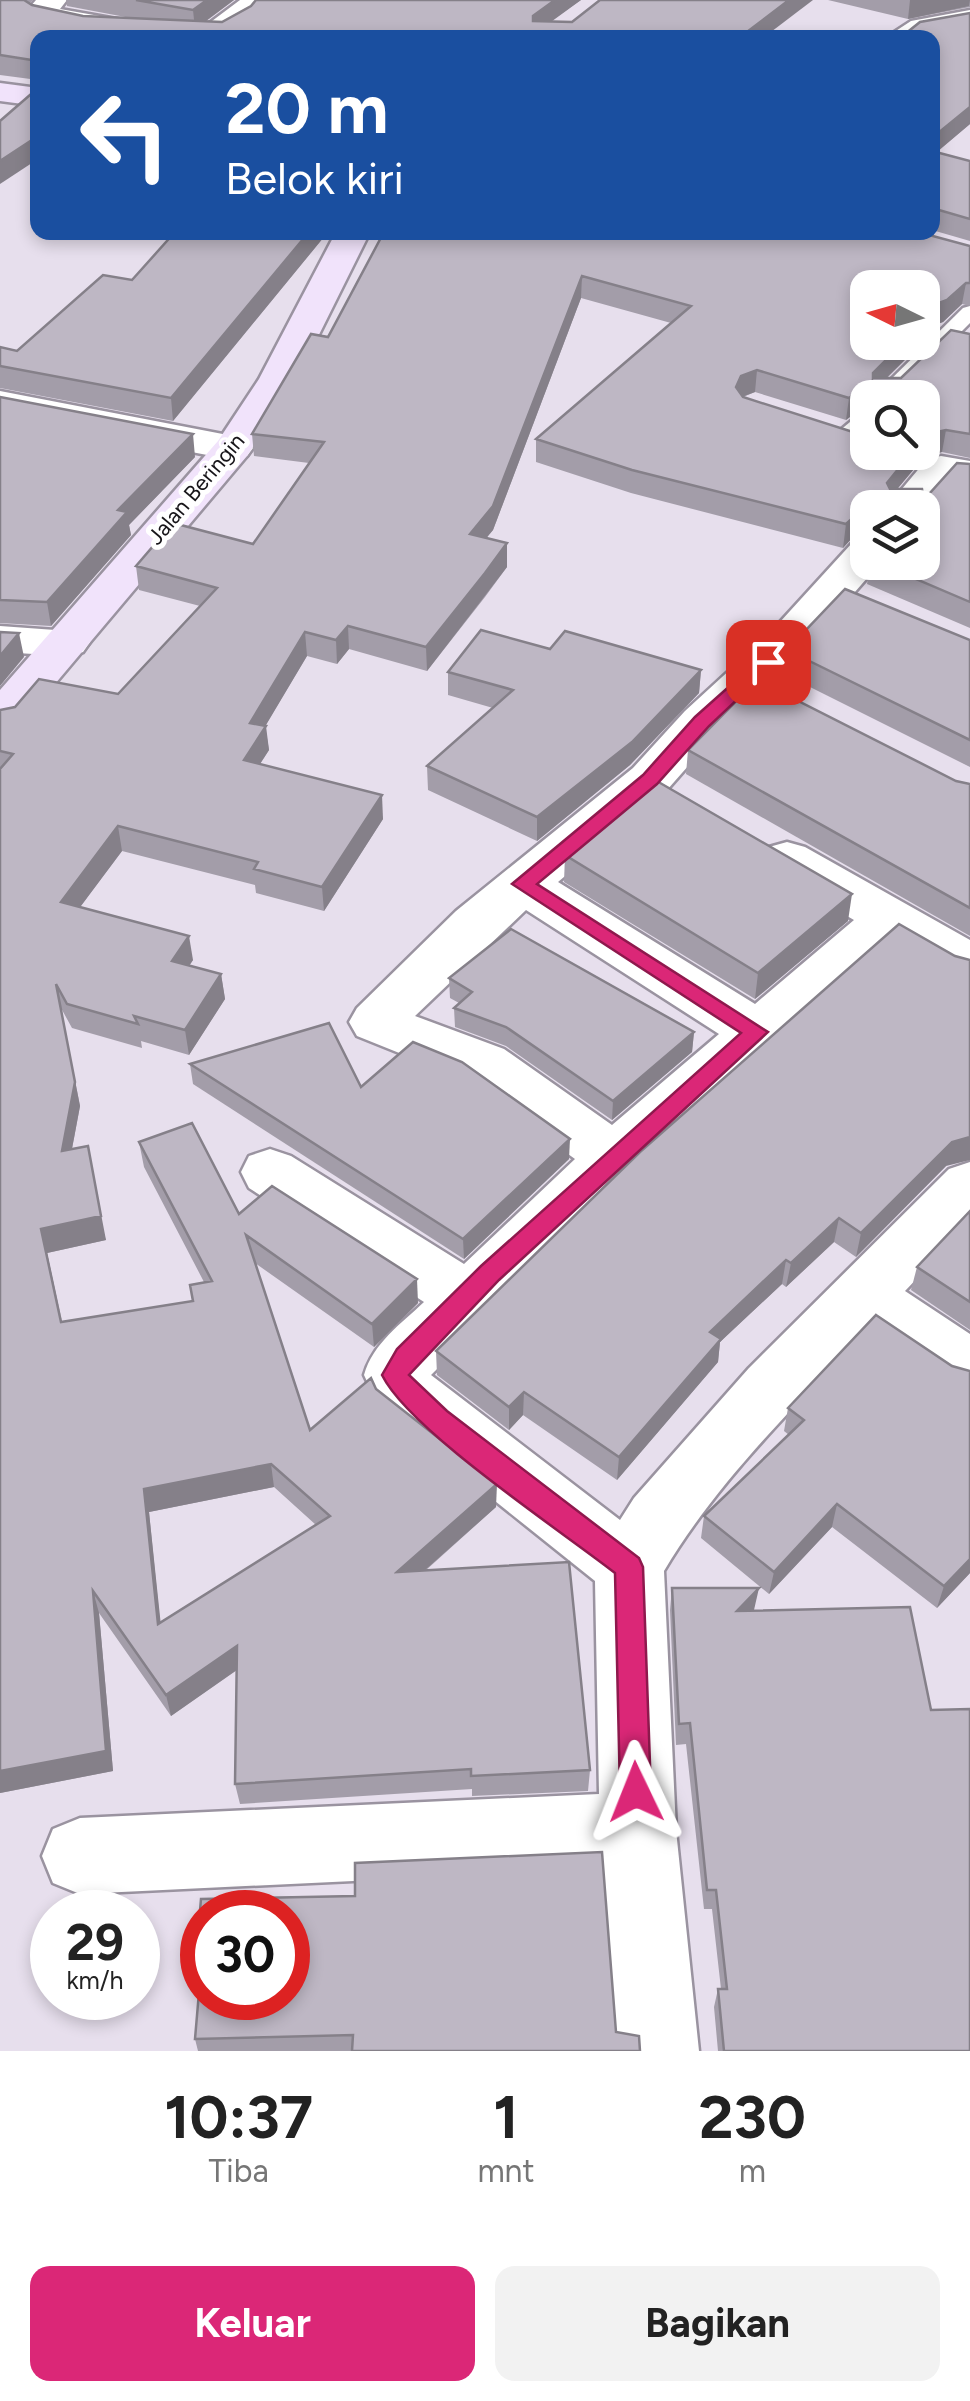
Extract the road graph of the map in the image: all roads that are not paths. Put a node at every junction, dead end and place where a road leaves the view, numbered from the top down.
1 (53, 0) edge
2 (129, 0) edge
3 (258, 0) edge
4 (970, 18) edge
5 (100, 24) junction
6 (136, 30) edge
7 (218, 30) edge
8 (914, 30) edge
9 (0, 92) edge
10 (30, 96) edge
11 (349, 240) edge
12 (963, 331) edge
13 (904, 380) edge
14 (0, 404) edge
15 (233, 448) junction
16 (956, 470) edge
17 (930, 490) edge
18 (858, 580) edge
19 (0, 639) edge
20 (67, 642) junction
21 (0, 719) edge
22 (753, 839) edge
23 (523, 884) junction
24 (890, 918) junction
25 (970, 964) edge
26 (757, 1032) junction
27 (614, 1157) junction
28 (270, 1172) dead end
29 (970, 1185) edge
30 (465, 1296) junction
31 (862, 1296) junction
32 (970, 1368) edge
33 (629, 1567) junction
34 (638, 1830) junction
35 (80, 1856) dead end
36 (658, 2051) edge

1 - 5 street
2 - 5 street
3 - 7 street
4 - 8 street
5 - 6 street
9 - 10 street
11 - 15 street, Jalan Beringin
12 - 13 lane
14 - 15 street
15 - 20 street, Jalan Beringin
16 - 17 street
18 - 23 street
19 - 20 street
20 - 21 street, Jalan Beringin
22 - 24 street
23 - 26 street
23 - 27 street
24 - 25 street
24 - 26 street
26 - 27 street
27 - 30 street
28 - 30 street
29 - 31 street
30 - 33 street
31 - 32 street
31 - 33 street
33 - 34 street
34 - 35 street
34 - 36 street

